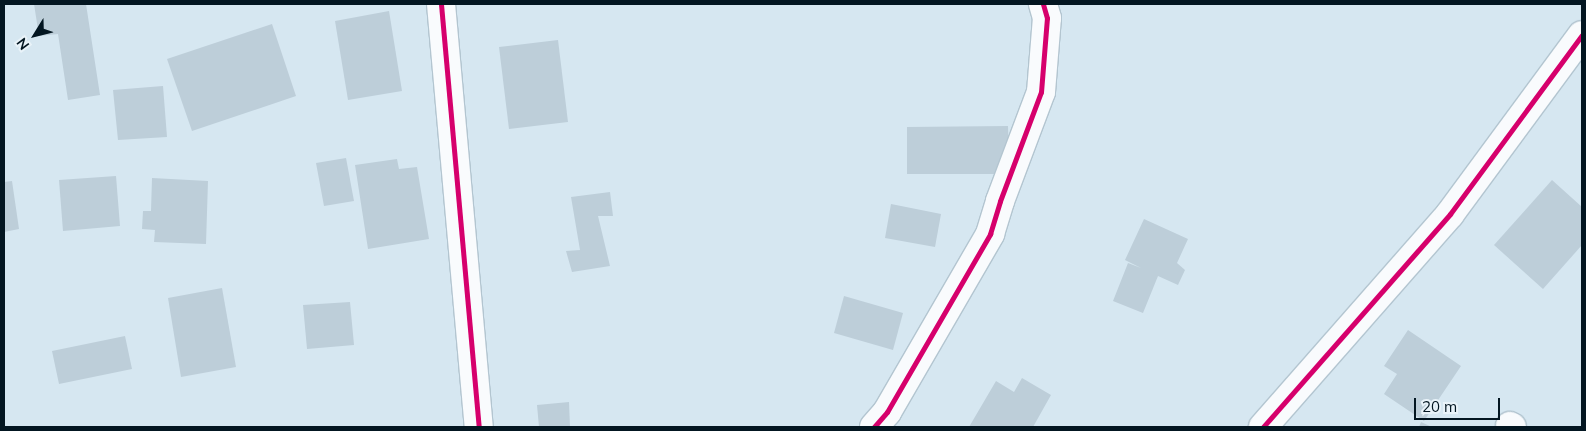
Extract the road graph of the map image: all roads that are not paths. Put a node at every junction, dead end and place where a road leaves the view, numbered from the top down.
1 (441, 4) edge
2 (1043, 4) edge
3 (1582, 35) edge
4 (479, 427) edge
5 (874, 427) edge
6 (1263, 427) edge

1 - 4 street
2 - 5 street
3 - 6 street

